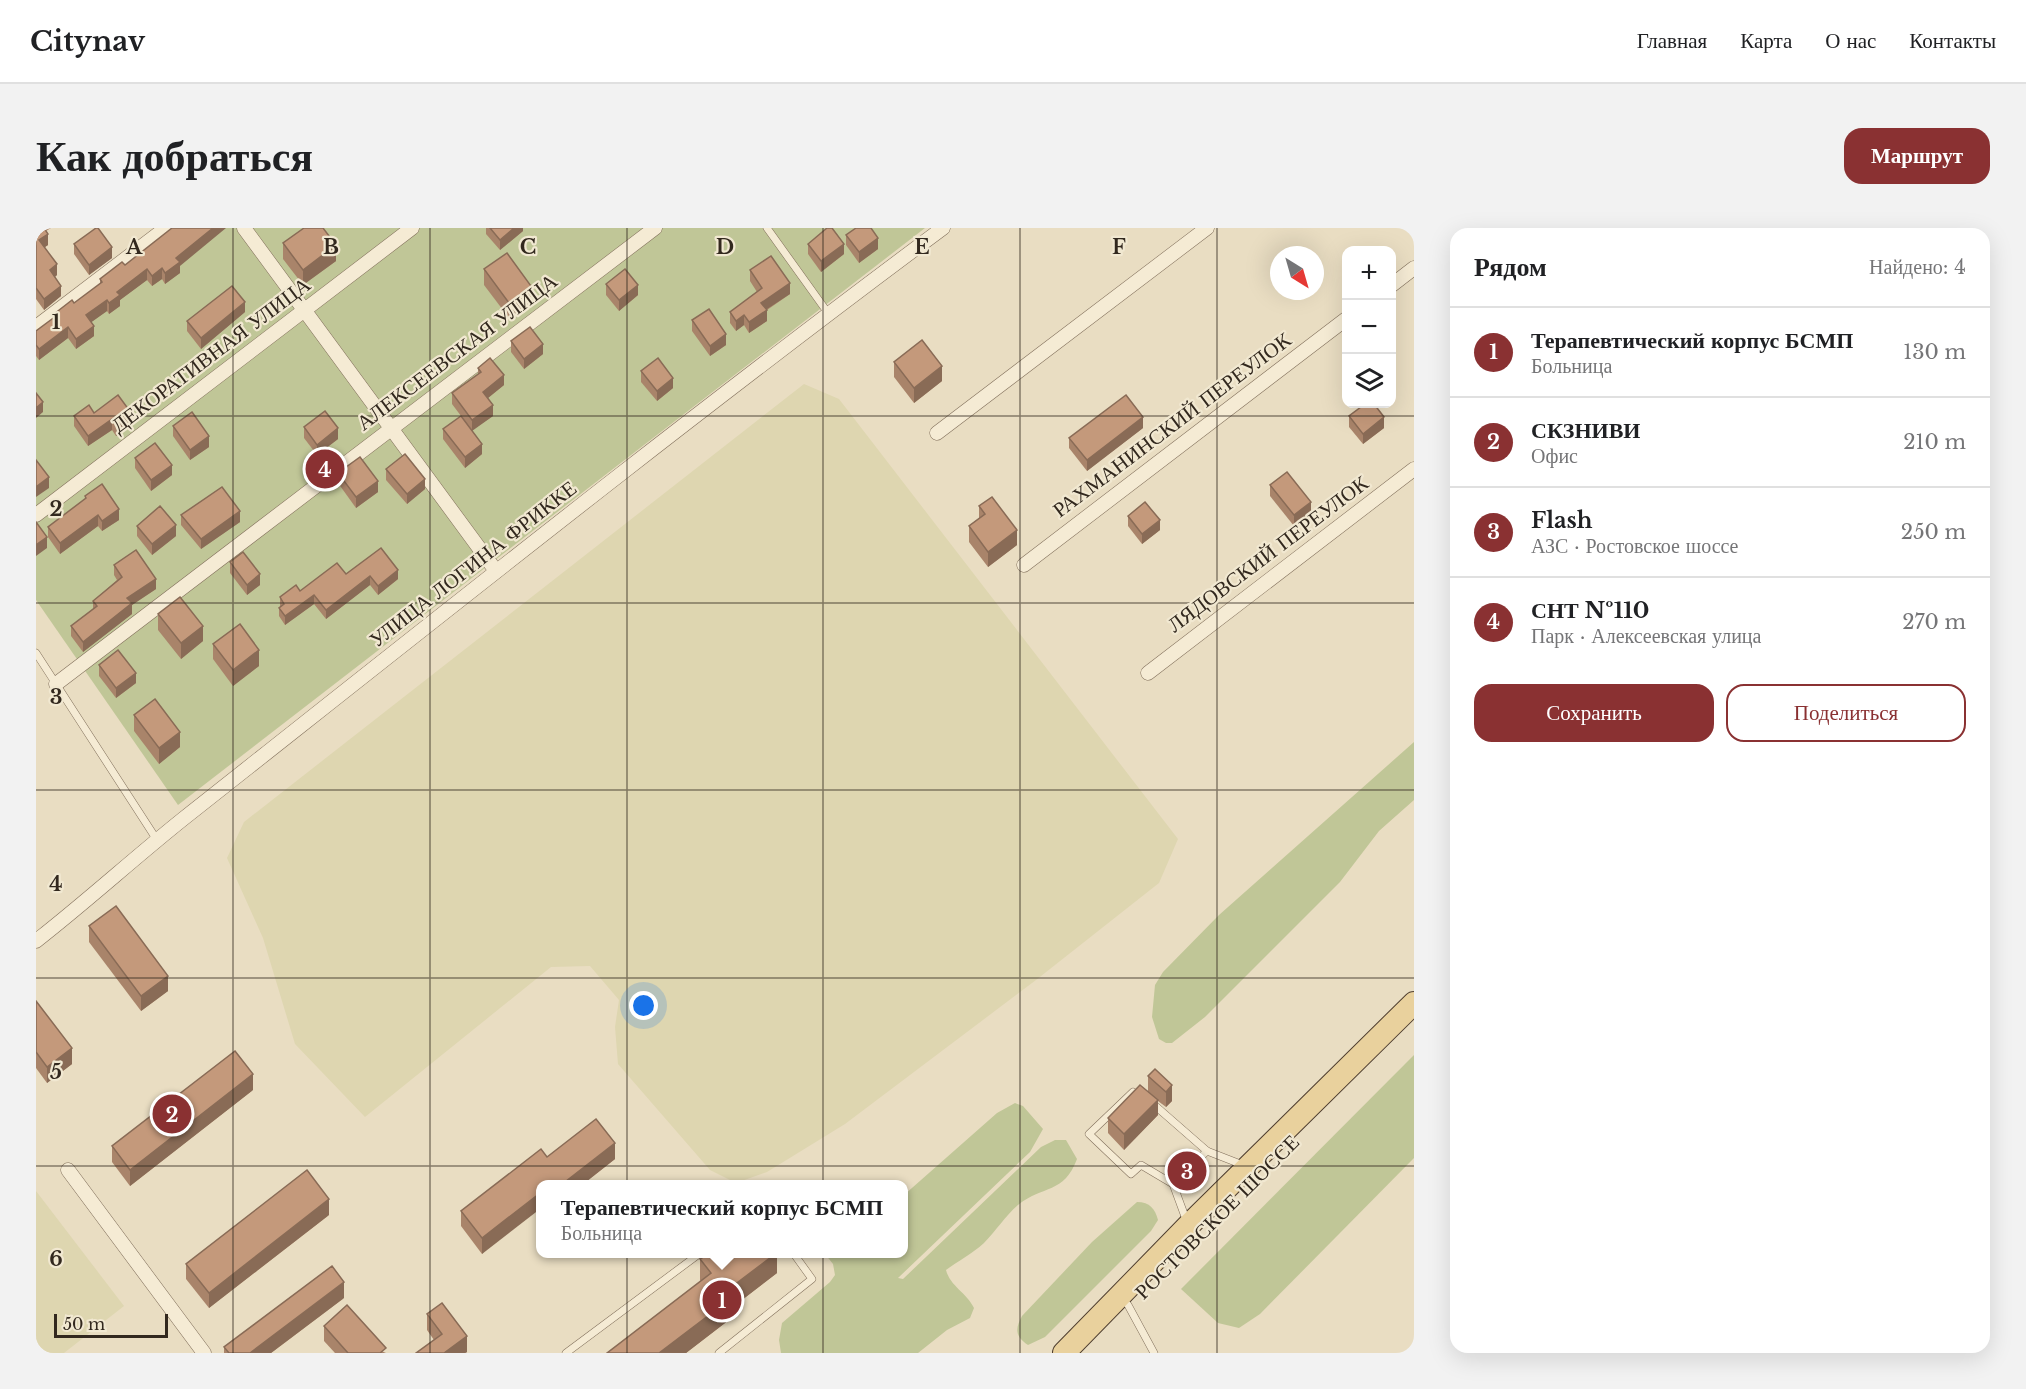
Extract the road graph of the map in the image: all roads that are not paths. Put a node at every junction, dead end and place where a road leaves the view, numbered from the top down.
1 (166, 228) edge
2 (244, 228) edge
3 (412, 228) edge
4 (655, 228) edge
5 (767, 228) edge
6 (943, 228) edge
7 (1207, 228) edge
8 (1414, 268) edge
9 (1396, 282) edge
10 (304, 310) junction
11 (828, 313) junction
12 (1342, 324) edge
13 (36, 327) edge
14 (392, 428) junction
15 (937, 434) dead end
16 (1414, 469) edge
17 (36, 515) edge
18 (1024, 565) dead end
19 (496, 571) junction
20 (36, 653) edge
21 (1148, 673) dead end
22 (56, 684) junction
23 (157, 840) junction
24 (36, 941) edge
25 (1414, 1003) edge
26 (1414, 1016) edge
27 (1349, 1076) junction
28 (1207, 1150) junction
29 (1248, 1167) junction
30 (68, 1170) dead end
31 (1173, 1184) junction
32 (1188, 1226) junction
33 (694, 1258) edge
34 (797, 1258) edge
35 (1128, 1305) junction
36 (204, 1353) edge
37 (566, 1353) edge
38 (719, 1353) edge
39 (1064, 1353) edge
40 (1081, 1353) edge
41 (1154, 1353) edge

1 - 13 street
2 - 10 street
3 - 10 street, ДЕКОРАТИВНАЯ УЛИЦА
4 - 14 street, АЛЕКСЕЕВСКАЯ УЛИЦА
5 - 11 lane
6 - 11 street, УЛИЦА ЛОГИНА ФРИККЕ
7 - 15 street
8 - 9 street
10 - 14 street
10 - 17 street, ДЕКОРАТИВНАЯ УЛИЦА
11 - 19 street, УЛИЦА ЛОГИНА ФРИККЕ
12 - 18 street, РАХМАНИНСКИЙ ПЕРЕУЛОК
14 - 19 street
14 - 22 street, АЛЕКСЕЕВСКАЯ УЛИЦА
16 - 21 street, ЛЯДОВСКИЙ ПЕРЕУЛОК
19 - 23 street, УЛИЦА ЛОГИНА ФРИККЕ
20 - 22 lane
22 - 23 lane
23 - 24 street, УЛИЦА ЛОГИНА ФРИККЕ
25 - 27 main road
26 - 27 main road
27 - 29 main road, РОСТОВСКОЕ ШОССЕ
27 - 35 main road, РОСТОВСКОЕ ШОССЕ
28 - 29 lane
28 - 31 lane
28 - 31 lane
29 - 32 main road, РОСТОВСКОЕ ШОССЕ
30 - 36 street
31 - 32 lane
32 - 39 main road, РОСТОВСКОЕ ШОССЕ
33 - 37 lane
34 - 38 lane
35 - 40 main road, РОСТОВСКОЕ ШОССЕ
35 - 41 lane

